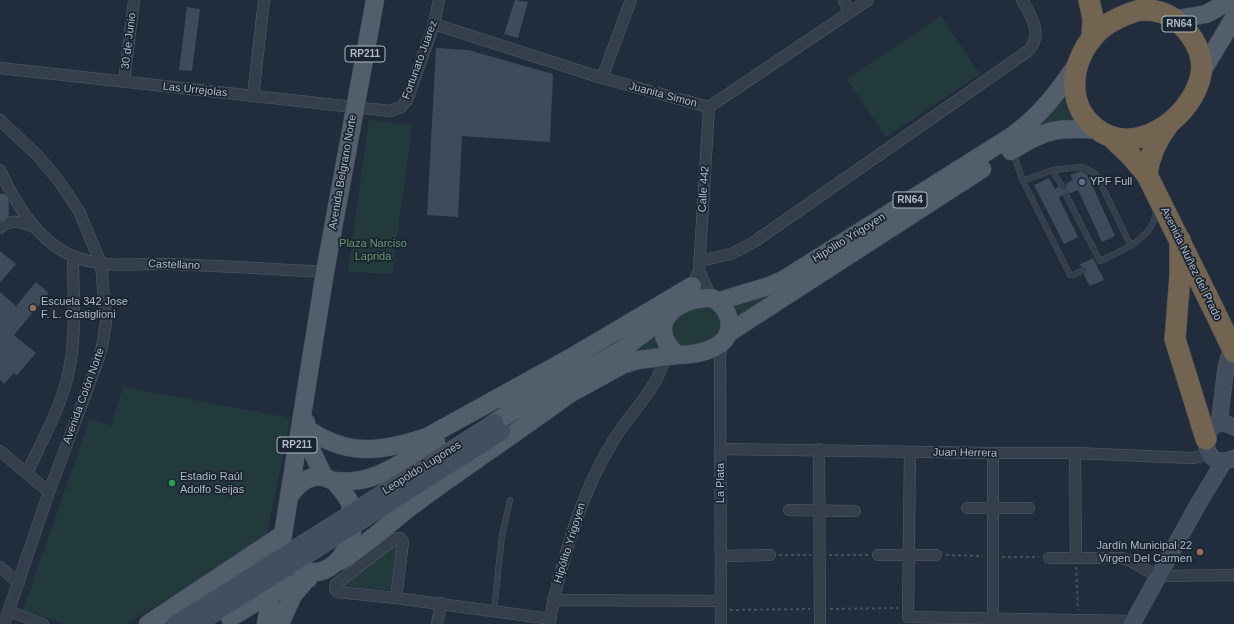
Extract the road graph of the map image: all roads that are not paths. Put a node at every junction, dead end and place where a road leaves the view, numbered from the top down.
1 (134, 0) edge
2 (264, 0) edge
3 (375, 0) edge
4 (439, 0) edge
5 (630, 0) edge
6 (844, 0) edge
7 (868, 0) edge
8 (1022, 0) edge
9 (1089, 0) edge
10 (1232, 0) edge
11 (1159, 10) edge
12 (849, 13) junction
13 (1234, 18) edge
14 (434, 24) junction
15 (1092, 38) junction
16 (1078, 64) junction
17 (0, 68) edge
18 (1201, 74) junction
19 (602, 78) junction
20 (124, 82) junction
21 (253, 96) junction
22 (355, 107) junction
23 (709, 107) junction
24 (390, 111) joint
25 (0, 120) edge
26 (1171, 121) junction
27 (1105, 134) junction
28 (1012, 150) junction
29 (0, 170) edge
30 (1052, 170) junction
31 (1023, 181) junction
32 (1152, 184) junction
33 (1062, 186) dead end
34 (1066, 195) dead end
35 (0, 202) edge
36 (0, 214) edge
37 (34, 227) junction
38 (0, 228) edge
39 (1180, 240) junction
40 (1131, 246) junction
41 (73, 256) junction
42 (101, 264) junction
43 (1082, 271) dead end
44 (325, 272) junction
45 (697, 273) junction
46 (716, 300) junction
47 (673, 310) junction
48 (726, 338) junction
49 (1234, 340) edge
50 (669, 351) junction
51 (1234, 352) edge
52 (1234, 373) edge
53 (562, 390) junction
54 (305, 392) junction
55 (498, 427) junction
56 (306, 428) junction
57 (438, 432) junction
58 (1224, 446) edge
59 (721, 449) junction
60 (819, 449) junction
61 (0, 451) edge
62 (910, 452) junction
63 (993, 453) junction
64 (1075, 453) junction
65 (410, 457) junction
66 (27, 473) junction
67 (329, 479) junction
68 (49, 492) junction
69 (289, 497) junction
70 (510, 500) dead end
71 (967, 508) dead end
72 (1029, 508) dead end
73 (993, 509) junction
74 (788, 510) dead end
75 (819, 510) junction
76 (855, 511) dead end
77 (281, 541) junction
78 (770, 555) dead end
79 (878, 555) dead end
80 (909, 555) junction
81 (936, 555) dead end
82 (722, 556) junction
83 (1049, 558) dead end
84 (1076, 558) junction
85 (0, 567) edge
86 (319, 572) junction
87 (1234, 575) edge
88 (1159, 576) junction
89 (19, 583) junction
90 (271, 593) junction
91 (396, 598) junction
92 (553, 600) junction
93 (721, 601) junction
94 (441, 603) junction
95 (494, 610) junction
96 (9, 611) junction
97 (993, 618) junction
98 (909, 620) edge
99 (225, 621) edge
100 (550, 621) edge
101 (1048, 622) edge
102 (1132, 622) edge
103 (4, 624) edge
104 (43, 624) edge
105 (148, 624) edge
106 (175, 624) edge
107 (198, 624) edge
108 (260, 624) edge
109 (266, 624) edge
110 (280, 624) edge
111 (438, 624) edge
112 (721, 624) edge
113 (820, 624) edge

1 - 20 street, 30 de Junio
2 - 21 street
3 - 22 main road, Avenida Belgrano Norte / RP211
4 - 14 street, Fortunato Juarez
5 - 19 street
6 - 12 street
7 - 12 street, Juanita Simon
8 - 45 street
9 - 15 highway
10 - 11 main road, RN64
11 - 15 highway, RN64
11 - 18 highway, RN64
12 - 23 street, Juanita Simon
13 - 18 main road, RN64
14 - 19 street, Juanita Simon
14 - 24 street, Fortunato Juarez
15 - 16 highway, RN64
16 - 27 highway, RN64
16 - 46 main road, Hipólito Yrigoyen / RN64
17 - 20 street, Las Urrejolas
18 - 26 highway, RN64
19 - 23 street, Juanita Simon
20 - 21 street, Las Urrejolas
21 - 22 street, Las Urrejolas
22 - 24 street, Las Urrejolas
22 - 44 main road, Avenida Belgrano Norte / RP211
23 - 45 street, Calle 442
25 - 42 street, Avenida Colón Norte
26 - 27 highway, RN64
26 - 32 highway
27 - 28 main road, Hipólito Yrigoyen / RN64
27 - 32 highway, Avenida Nuñez del Prado
28 - 31 lane
28 - 48 main road, Hipólito Yrigoyen / RN64
29 - 37 street, Castellano
30 - 31 lane
30 - 33 lane
30 - 40 lane
31 - 43 lane
32 - 39 highway, Avenida Nuñez del Prado
32 - 40 lane
34 - 40 lane
35 - 36 main road
37 - 38 street, Castellano
37 - 41 street, Castellano
39 - 51 highway, Avenida Nuñez del Prado, bridge
39 - 58 highway
41 - 42 street, Castellano
41 - 66 street
42 - 44 street, Castellano
42 - 68 street, Avenida Colón Norte
44 - 54 main road, Avenida Belgrano Norte / RP211
45 - 46 street, Calle 442
45 - 47 street
45 - 57 main road
46 - 47 main road, RN64
46 - 48 main road
47 - 50 main road
47 - 53 main road, Leopoldo Lugones
48 - 50 main road, RN64
48 - 59 street, La Plata
49 - 58 main road
50 - 53 main road, Leopoldo Lugones
50 - 92 street, Hipólito Yrigoyen
52 - 58 main road
53 - 55 main road, Leopoldo Lugones
53 - 65 main road
53 - 86 main road
54 - 56 main road, Avenida Belgrano Norte / RP211
54 - 69 main road, Avenida Belgrano Norte / RP211
55 - 106 main road, Leopoldo Lugones, bridge
55 - 107 main road, Leopoldo Lugones, bridge
56 - 57 main road
56 - 67 main road, Avenida Belgrano Norte / RP211
57 - 65 main road
58 - 64 street, Juan Herrera
58 - 88 main road
59 - 60 street, Juan Herrera
59 - 82 street, La Plata
60 - 62 street, Juan Herrera
60 - 75 street
61 - 66 street
62 - 63 street, Juan Herrera
62 - 80 street
63 - 64 street, Juan Herrera
63 - 73 street
64 - 84 street
65 - 67 main road
66 - 68 street
67 - 69 main road
67 - 86 main road
68 - 89 street, Avenida Colón Norte
69 - 77 main road
70 - 95 lane
71 - 73 street
72 - 73 street
73 - 97 street
74 - 75 street
75 - 76 street
75 - 113 street
77 - 86 main road
77 - 90 main road
77 - 105 main road
78 - 82 street
79 - 80 street
80 - 81 street
80 - 98 street
82 - 93 street, La Plata
83 - 84 street
84 - 88 street
85 - 89 street
86 - 90 main road
86 - 110 main road
87 - 88 street
88 - 102 main road
89 - 96 street, Avenida Colón Norte
90 - 99 main road
90 - 109 main road
91 - 91 street
91 - 94 street
92 - 93 street
92 - 100 street, Hipólito Yrigoyen
93 - 112 street, La Plata
94 - 95 street
94 - 111 street
95 - 100 street
96 - 103 street, Avenida Colón Norte
96 - 104 street
97 - 98 street
97 - 101 street
99 - 108 main road
101 - 102 street

